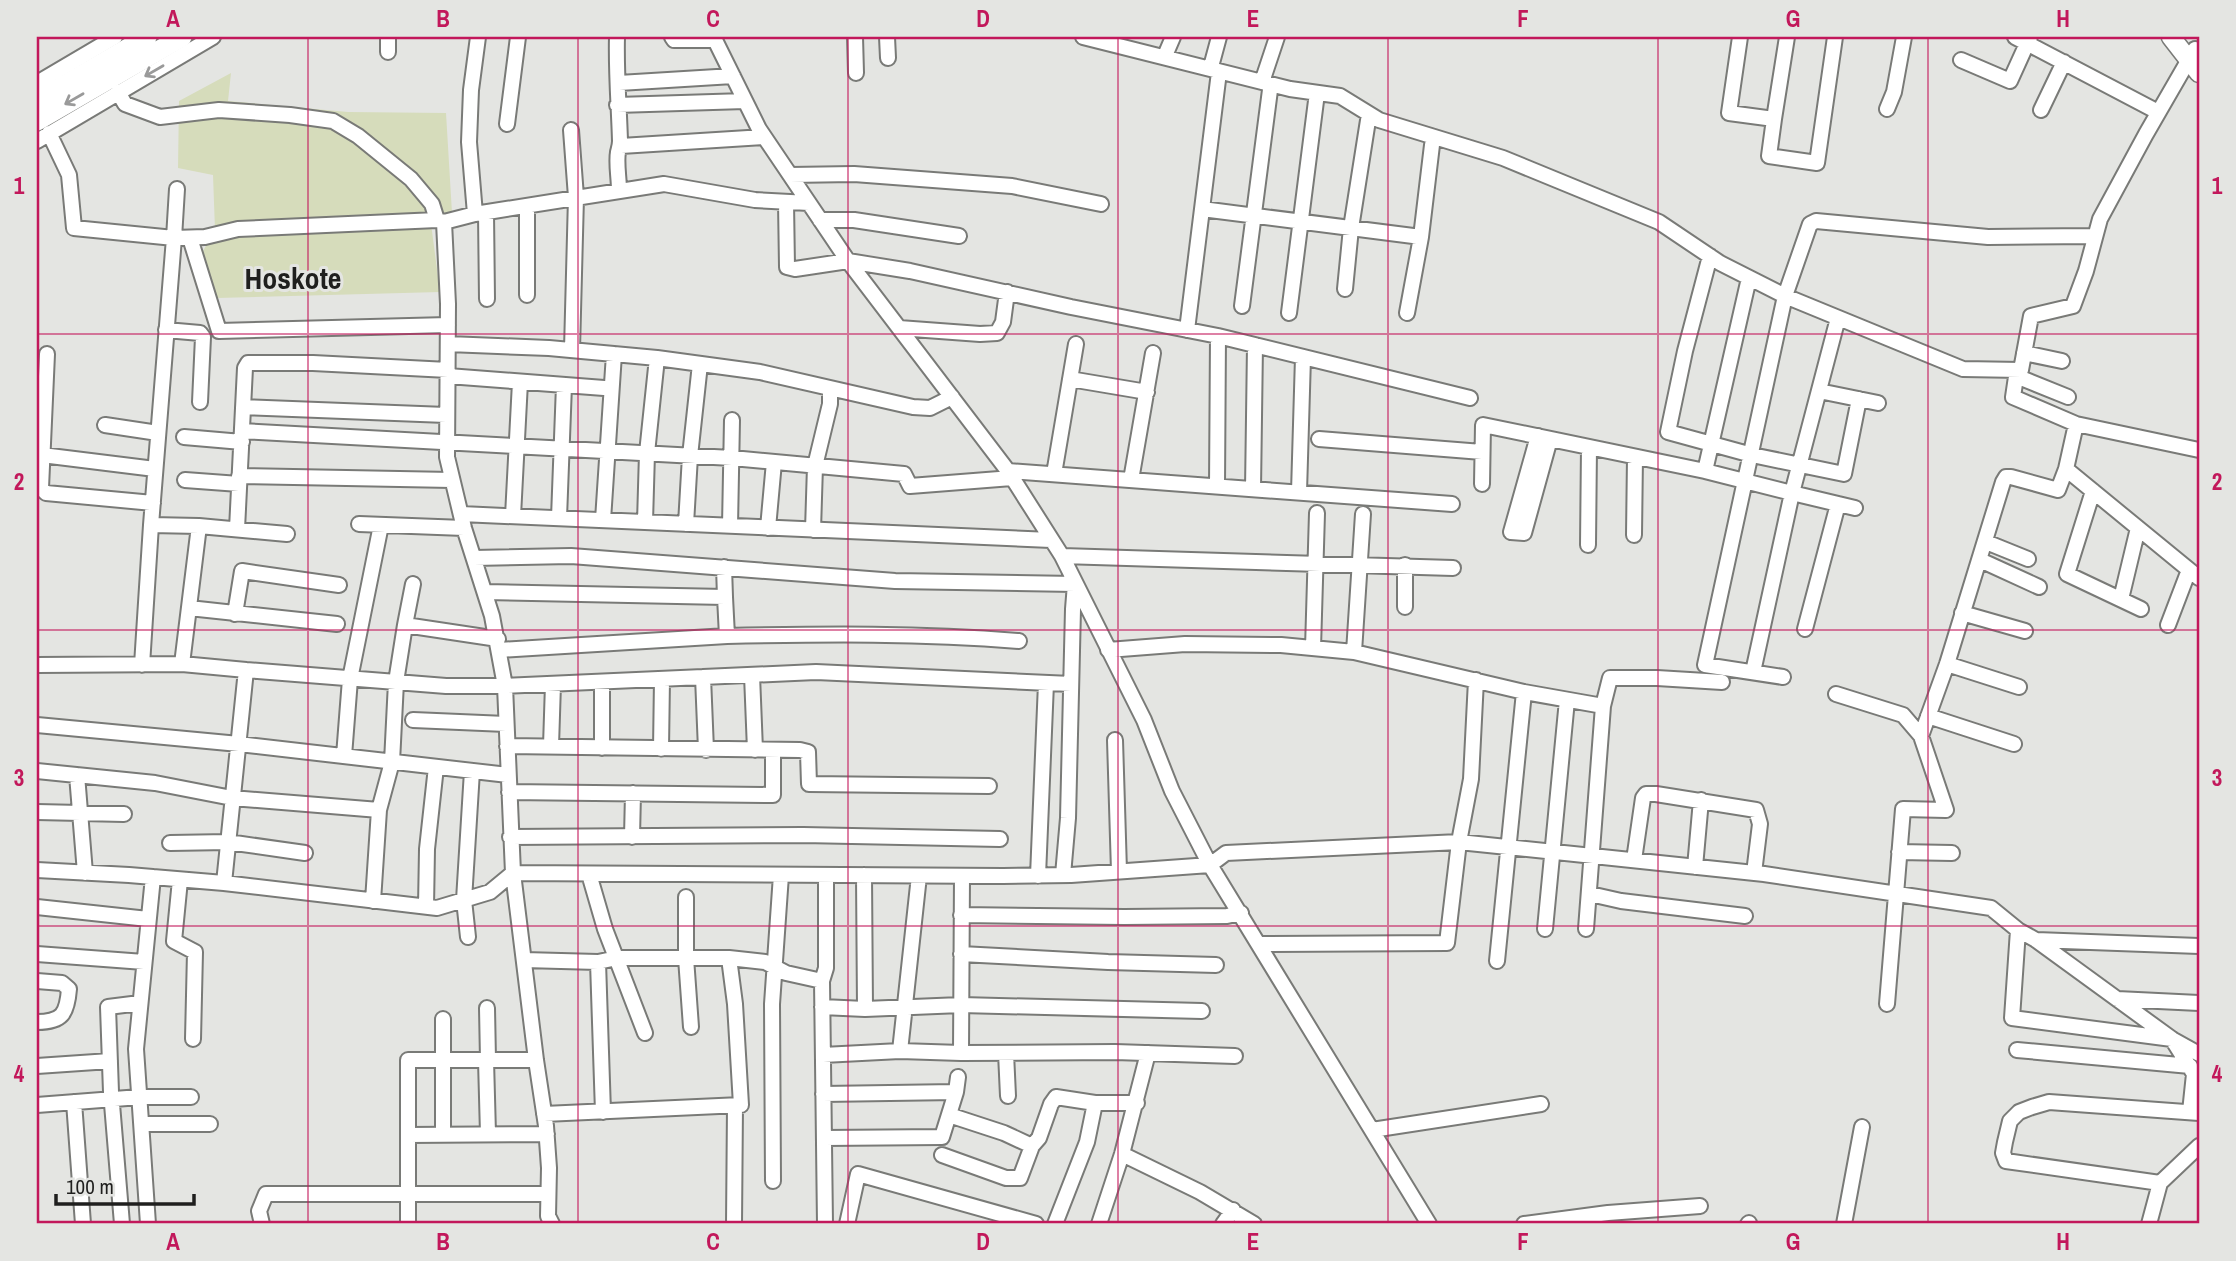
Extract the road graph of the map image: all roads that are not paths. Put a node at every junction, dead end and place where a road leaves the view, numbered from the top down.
1 (147, 37) edge
2 (182, 37) edge
3 (213, 37) edge
4 (388, 37) edge
5 (478, 37) edge
6 (518, 37) edge
7 (617, 37) edge
8 (672, 37) edge
9 (855, 37) edge
10 (887, 37) edge
11 (1083, 37) edge
12 (1172, 37) edge
13 (1219, 37) edge
14 (1277, 37) edge
15 (1740, 37) edge
16 (1787, 37) edge
17 (1835, 37) edge
18 (1904, 37) edge
19 (2171, 37) edge
20 (716, 38) edge
21 (2024, 39) edge
22 (1135, 43) edge
23 (1167, 51) dead end
24 (388, 52) dead end
25 (2194, 54) edge
26 (888, 58) dead end
27 (1961, 60) dead end
28 (111, 61) edge
29 (2064, 62) junction
30 (1215, 67) junction
31 (856, 73) dead end
32 (733, 76) junction
33 (37, 83) edge
34 (619, 83) junction
35 (1266, 86) junction
36 (1317, 93) junction
37 (37, 101) edge
38 (745, 101) junction
39 (617, 105) junction
40 (1888, 109) dead end
41 (2041, 110) dead end
42 (2158, 112) junction
43 (1369, 114) junction
44 (1774, 119) junction
45 (507, 124) dead end
46 (571, 130) dead end
47 (41, 132) edge
48 (764, 137) junction
49 (1432, 145) dead end
50 (621, 146) junction
51 (790, 175) junction
52 (177, 189) dead end
53 (619, 190) junction
54 (576, 197) junction
55 (786, 202) junction
56 (809, 203) junction
57 (1101, 204) dead end
58 (527, 206) junction
59 (1202, 209) junction
60 (480, 214) junction
61 (1255, 216) junction
62 (820, 219) junction
63 (440, 221) junction
64 (1299, 222) junction
65 (1351, 228) junction
66 (959, 236) dead end
67 (2095, 236) junction
68 (190, 237) junction
69 (1421, 237) junction
70 (173, 238) junction
71 (1710, 256) junction
72 (848, 261) junction
73 (1749, 278) junction
74 (1345, 289) dead end
75 (1006, 292) junction
76 (527, 295) dead end
77 (1785, 296) junction
78 (487, 299) dead end
79 (1242, 306) dead end
80 (1289, 313) dead end
81 (1407, 313) dead end
82 (1838, 318) junction
83 (448, 325) junction
84 (900, 328) junction
85 (166, 330) junction
86 (1187, 330) junction
87 (1218, 336) junction
88 (448, 344) junction
89 (1076, 344) dead end
90 (1255, 345) junction
91 (572, 350) junction
92 (1153, 353) dead end
93 (2024, 353) junction
94 (47, 354) dead end
95 (614, 354) junction
96 (1303, 357) junction
97 (657, 358) junction
98 (2062, 361) dead end
99 (700, 364) junction
100 (447, 373) junction
101 (2016, 373) junction
102 (41, 379) edge
103 (1070, 379) junction
104 (520, 382) junction
105 (564, 385) junction
106 (604, 388) dead end
107 (830, 388) junction
108 (1819, 391) junction
109 (1147, 393) junction
110 (952, 397) junction
111 (2068, 397) dead end
112 (1469, 398) dead end
113 (1859, 399) junction
114 (200, 402) dead end
115 (1878, 403) dead end
116 (243, 407) junction
117 (446, 415) junction
118 (732, 420) dead end
119 (2076, 424) junction
120 (40, 425) edge
121 (105, 425) dead end
122 (158, 433) junction
123 (184, 437) dead end
124 (242, 437) junction
125 (1544, 438) junction
126 (1319, 439) dead end
127 (446, 440) junction
128 (1711, 443) junction
129 (517, 445) junction
130 (560, 447) junction
131 (1588, 447) junction
132 (608, 450) junction
133 (2199, 450) edge
134 (1482, 452) junction
135 (647, 453) junction
136 (42, 455) junction
137 (1752, 455) junction
138 (690, 456) junction
139 (1635, 457) junction
140 (732, 458) junction
141 (774, 462) junction
142 (1801, 464) junction
143 (816, 466) junction
144 (155, 469) junction
145 (2066, 469) junction
146 (1705, 471) junction
147 (1010, 474) junction
148 (1054, 474) junction
149 (185, 480) dead end
150 (239, 480) junction
151 (452, 480) junction
152 (1131, 480) junction
153 (1745, 481) junction
154 (1482, 484) dead end
155 (1217, 486) junction
156 (1253, 489) junction
157 (2093, 491) junction
158 (1299, 492) junction
159 (1793, 493) junction
160 (153, 503) junction
161 (1452, 504) dead end
162 (1838, 504) junction
163 (1855, 508) dead end
164 (1317, 513) dead end
165 (1363, 514) dead end
166 (513, 516) junction
167 (559, 518) junction
168 (603, 520) junction
169 (463, 521) junction
170 (645, 522) junction
171 (359, 524) dead end
172 (686, 524) junction
173 (151, 525) junction
174 (382, 525) junction
175 (199, 526) junction
176 (730, 526) junction
177 (768, 528) junction
178 (2138, 528) junction
179 (237, 529) junction
180 (813, 530) junction
181 (287, 534) dead end
182 (1634, 535) dead end
183 (1051, 540) junction
184 (1986, 542) junction
185 (1588, 545) dead end
186 (1062, 556) junction
187 (474, 558) junction
188 (2028, 559) dead end
189 (1980, 560) junction
190 (1315, 563) junction
191 (1360, 565) junction
192 (1405, 565) junction
193 (724, 567) junction
194 (1453, 568) dead end
195 (2194, 574) edge
196 (413, 584) dead end
197 (1075, 584) junction
198 (339, 585) dead end
199 (2039, 587) dead end
200 (485, 592) junction
201 (725, 597) junction
202 (2121, 599) junction
203 (1405, 607) dead end
204 (189, 608) junction
205 (2141, 609) dead end
206 (1962, 613) junction
207 (235, 614) junction
208 (337, 624) dead end
209 (405, 625) junction
210 (2168, 625) dead end
211 (1805, 629) dead end
212 (2025, 631) dead end
213 (727, 636) junction
214 (1019, 641) dead end
215 (498, 645) junction
216 (1313, 648) junction
217 (1108, 650) junction
218 (1354, 652) junction
219 (182, 664) junction
220 (1947, 664) junction
221 (37, 665) edge
222 (142, 665) junction
223 (246, 670) junction
224 (1753, 671) junction
225 (752, 675) junction
226 (703, 677) junction
227 (1783, 677) dead end
228 (350, 679) junction
229 (662, 679) junction
230 (1476, 680) junction
231 (602, 681) junction
232 (396, 682) junction
233 (1722, 682) dead end
234 (1046, 683) junction
235 (552, 684) junction
236 (1071, 684) junction
237 (505, 686) junction
238 (2019, 687) dead end
239 (1524, 692) junction
240 (1836, 694) dead end
241 (1567, 700) junction
242 (1603, 706) junction
243 (1928, 716) junction
244 (413, 720) dead end
245 (506, 724) junction
246 (37, 725) edge
247 (1921, 736) junction
248 (1115, 740) dead end
249 (239, 744) junction
250 (2014, 744) dead end
251 (507, 746) junction
252 (551, 746) junction
253 (603, 748) junction
254 (661, 749) junction
255 (706, 750) junction
256 (755, 750) junction
257 (773, 750) junction
258 (344, 756) junction
259 (392, 762) junction
260 (436, 767) junction
261 (37, 771) edge
262 (471, 771) junction
263 (77, 775) junction
264 (508, 775) junction
265 (989, 786) dead end
266 (509, 792) junction
267 (633, 793) junction
268 (232, 798) junction
269 (1701, 800) junction
270 (379, 810) junction
271 (37, 812) edge
272 (80, 814) junction
273 (124, 814) dead end
274 (510, 837) junction
275 (632, 837) junction
276 (1000, 839) dead end
277 (228, 842) junction
278 (1459, 842) junction
279 (170, 843) dead end
280 (1509, 847) junction
281 (1553, 851) junction
282 (1899, 852) junction
283 (306, 853) dead end
284 (1952, 853) dead end
285 (1591, 856) junction
286 (1634, 860) junction
287 (1210, 865) junction
288 (1695, 867) junction
289 (37, 870) edge
290 (1119, 871) junction
291 (85, 873) junction
292 (513, 873) junction
293 (1754, 873) junction
294 (589, 874) junction
295 (781, 875) junction
296 (825, 875) junction
297 (864, 875) junction
298 (1063, 875) junction
299 (919, 876) junction
300 (962, 876) junction
301 (1038, 876) junction
302 (153, 877) junction
303 (180, 880) junction
304 (224, 883) junction
305 (1590, 894) junction
306 (1896, 894) junction
307 (686, 897) dead end
308 (464, 900) junction
309 (373, 901) junction
310 (37, 907) edge
311 (426, 907) junction
312 (1241, 913) junction
313 (961, 915) junction
314 (1745, 916) dead end
315 (148, 919) junction
316 (1545, 929) dead end
317 (1586, 929) dead end
318 (2018, 930) junction
319 (468, 937) dead end
320 (2036, 940) junction
321 (1259, 944) junction
322 (2199, 946) edge
323 (37, 954) edge
324 (961, 954) junction
325 (617, 958) junction
326 (686, 958) junction
327 (729, 958) junction
328 (524, 960) junction
329 (1497, 961) dead end
330 (144, 962) junction
331 (598, 962) junction
332 (1216, 965) dead end
333 (776, 967) junction
334 (37, 981) edge
335 (822, 981) junction
336 (2116, 999) junction
337 (140, 1003) junction
338 (2199, 1003) edge
339 (1887, 1004) dead end
340 (961, 1005) junction
341 (487, 1007) dead end
342 (822, 1007) junction
343 (905, 1008) junction
344 (865, 1009) junction
345 (1202, 1011) dead end
346 (443, 1019) dead end
347 (37, 1022) edge
348 (691, 1027) dead end
349 (645, 1033) dead end
350 (193, 1039) dead end
351 (2172, 1039) junction
352 (2017, 1050) dead end
353 (900, 1051) junction
354 (961, 1053) junction
355 (1006, 1053) junction
356 (1147, 1053) junction
357 (2199, 1054) edge
358 (822, 1055) junction
359 (1235, 1056) dead end
360 (136, 1058) junction
361 (110, 1060) junction
362 (445, 1060) junction
363 (487, 1060) junction
364 (536, 1060) junction
365 (37, 1066) edge
366 (2190, 1066) junction
367 (958, 1077) dead end
368 (956, 1092) junction
369 (823, 1094) junction
370 (1008, 1096) dead end
371 (140, 1097) junction
372 (191, 1097) dead end
373 (112, 1099) junction
374 (74, 1102) junction
375 (1096, 1103) junction
376 (1136, 1103) junction
377 (1541, 1104) dead end
378 (37, 1105) edge
379 (735, 1105) junction
380 (603, 1112) junction
381 (2195, 1112) edge
382 (544, 1114) junction
383 (949, 1115) junction
384 (142, 1124) junction
385 (210, 1124) dead end
386 (1862, 1127) dead end
387 (1372, 1130) junction
388 (488, 1134) junction
389 (547, 1134) junction
390 (408, 1135) junction
391 (443, 1135) junction
392 (824, 1138) junction
393 (1032, 1146) junction
394 (2199, 1146) edge
395 (1122, 1154) junction
396 (942, 1155) dead end
397 (773, 1181) dead end
398 (2160, 1183) junction
399 (409, 1192) junction
400 (548, 1194) junction
401 (1700, 1206) dead end
402 (1233, 1210) junction
403 (548, 1222) edge
404 (83, 1224) edge
405 (122, 1224) edge
406 (148, 1224) edge
407 (262, 1224) edge
408 (408, 1224) edge
409 (734, 1224) edge
410 (825, 1224) edge
411 (848, 1224) edge
412 (1036, 1224) edge
413 (1055, 1224) edge
414 (1099, 1224) edge
415 (1223, 1224) edge
416 (1254, 1224) edge
417 (1429, 1224) edge
418 (1524, 1224) edge
419 (1844, 1224) edge
420 (2149, 1224) edge

1 - 28 highway
2 - 28 highway
3 -> 28 street
4 - 24 street
5 - 60 street
6 - 45 street
7 - 34 street
8 - 20 street
9 - 31 street
10 - 26 street
11 - 22 street
12 - 23 street
13 - 30 street
14 - 35 street
15 - 44 street
16 - 44 street
17 - 44 street
18 - 40 street
19 - 25 main road
20 - 32 street
21 - 27 street
21 - 29 street
22 - 30 street
25 - 42 street
28 - 33 street
28 - 37 highway
28 -> 47 highway
28 - 63 street
29 - 41 street
29 - 42 street
30 - 35 street
30 - 59 street
32 - 34 street
32 - 38 street
34 - 39 street
35 - 36 street
35 - 61 street
36 - 43 street
36 - 64 street
38 - 39 street
38 - 48 street
39 - 50 street
42 - 67 street
43 - 65 street
43 - 71 street
46 - 54 street
47 - 70 street
48 - 50 street
48 - 51 street
49 - 69 street
50 - 53 street
51 - 56 street
51 - 57 street
52 - 70 street
53 - 54 street
53 - 55 street
54 - 58 street
54 - 91 street
55 - 56 street
55 - 72 street
56 - 62 street
58 - 60 street
58 - 76 street
59 - 61 street
59 - 86 street
60 - 63 street
60 - 78 street
61 - 64 street
61 - 79 street
62 - 66 street
62 - 72 street
63 - 68 street
63 - 83 street
64 - 65 street
64 - 80 street
65 - 69 street
65 - 74 street
67 - 77 street
67 - 93 street
68 - 70 street
68 - 83 street
69 - 81 street
70 - 85 street
71 - 73 street
71 - 128 street
72 - 75 street
72 - 84 street
73 - 77 street
73 - 128 street
75 - 84 street
75 - 86 street
77 - 82 street
77 - 137 street
82 - 101 street
82 - 108 street
83 - 88 street
84 - 110 street
85 - 114 street
85 - 122 street
86 - 87 street
87 - 90 street
87 - 155 street
88 - 91 street
88 - 100 street
89 - 103 street
90 - 96 street
90 - 156 street
91 - 95 street
92 - 109 street
93 - 98 street
93 - 101 street
94 - 102 street
95 - 97 street
95 - 132 street
96 - 112 street
96 - 158 street
97 - 99 street
97 - 135 street
99 - 107 street
99 - 138 street
100 - 104 street
100 - 116 street
100 - 117 street
101 - 111 street
101 - 119 street
102 - 120 street
103 - 109 street
103 - 148 street
104 - 105 street
104 - 129 street
105 - 106 street
105 - 130 street
107 - 110 street
107 - 143 street
108 - 113 street
108 - 142 street
109 - 152 street
110 - 147 street
113 - 115 street
113 - 142 street
116 - 117 street
116 - 124 street
117 - 127 street
118 - 140 street
119 - 133 street
119 - 145 street
120 - 136 street
121 - 122 street
122 - 144 street
123 - 124 street
124 - 127 street
124 - 150 street
125 - 125 street
125 - 131 street
125 - 134 street
126 - 134 street
127 - 129 street
127 - 151 street
128 - 137 street
128 - 146 street
129 - 130 street
129 - 166 street
130 - 132 street
130 - 167 street
131 - 139 street
131 - 185 street
132 - 135 street
132 - 168 street
134 - 154 street
135 - 138 street
135 - 170 street
136 - 144 street
136 - 160 street
137 - 142 street
137 - 153 street
138 - 140 street
138 - 172 street
139 - 146 street
139 - 182 street
140 - 141 street
140 - 176 street
141 - 143 street
141 - 177 street
142 - 159 street
143 - 147 street
143 - 180 street
144 - 160 street
145 - 157 street
145 - 184 street
146 - 153 street
147 - 148 street
147 - 183 street
148 - 152 street
149 - 150 street
150 - 151 street
150 - 179 street
151 - 169 street
152 - 155 street
153 - 159 street
153 - 224 street
155 - 156 street
156 - 158 street
157 - 178 street
157 - 202 street
158 - 161 street
159 - 162 street
159 - 224 street
160 - 173 street
162 - 163 street
162 - 211 street
164 - 190 street
165 - 191 street
166 - 167 street
166 - 169 street
167 - 168 street
168 - 170 street
169 - 174 street
169 - 187 street
170 - 172 street
171 - 174 street
172 - 176 street
173 - 175 street
173 - 222 street
174 - 228 street
175 - 179 street
175 - 204 street
176 - 177 street
177 - 180 street
178 - 195 street
178 - 202 street
179 - 181 street
180 - 183 street
183 - 186 street
184 - 188 street
184 - 189 street
186 - 190 street
186 - 197 street
187 - 193 street
187 - 200 street
189 - 199 street
189 - 206 street
190 - 191 street
190 - 216 street
191 - 192 street
191 - 218 street
192 - 194 street
192 - 203 street
193 - 197 street
193 - 201 street
195 - 210 street
196 - 209 street
197 - 217 street
197 - 236 street
198 - 207 street
200 - 201 street
200 - 215 street
201 - 213 street
202 - 205 street
204 - 207 street
204 - 219 street
206 - 212 street
206 - 220 street
207 - 208 street
209 - 215 street
209 - 232 street
213 - 214 street
213 - 215 street
215 - 237 street
216 - 217 street
216 - 218 street
217 - 287 street
218 - 230 street
219 - 222 street
219 - 223 street
220 - 238 street
220 - 243 street
221 - 222 street
223 - 228 street
223 - 249 street
224 - 227 street
225 - 226 street
225 - 234 street
225 - 256 street
226 - 229 street
226 - 255 street
228 - 232 street
228 - 258 street
229 - 231 street
229 - 254 street
230 - 239 street
230 - 278 street
231 - 235 street
231 - 253 street
232 - 237 street
232 - 259 street
233 - 242 street
234 - 236 street
234 - 301 street
235 - 237 street
235 - 252 street
236 - 298 street
237 - 245 street
239 - 241 street
239 - 280 street
240 - 247 street
241 - 242 street
241 - 281 street
242 - 285 street
243 - 247 street
243 - 250 street
244 - 245 street
245 - 251 street
246 - 249 street
247 - 282 street
248 - 290 street
249 - 258 street
249 - 268 street
251 - 252 street
251 - 264 street
252 - 253 street
253 - 254 street
254 - 255 street
255 - 256 street
256 - 257 street
257 - 265 street
257 - 267 street
258 - 259 street
259 - 260 street
259 - 270 street
260 - 262 street
260 - 311 street
261 - 263 street
262 - 264 street
262 - 308 street
263 - 268 street
263 - 272 street
264 - 266 street
266 - 267 street
266 - 274 street
267 - 275 street
268 - 270 street
268 - 277 street
269 - 286 street
269 - 288 street
269 - 293 street
270 - 309 street
271 - 272 street
272 - 273 street
272 - 291 street
274 - 275 street
274 - 292 street
275 - 276 street
277 - 279 street
277 - 283 street
277 - 304 street
278 - 280 street
278 - 287 street
278 - 321 street
280 - 281 street
280 - 329 street
281 - 285 street
281 - 316 street
282 - 284 street
282 - 306 street
285 - 286 street
285 - 305 street
286 - 288 street
287 - 290 street
287 - 312 street
288 - 293 street
289 - 291 street
290 - 298 street
291 - 302 street
292 - 294 street
292 - 308 street
292 - 328 street
293 - 306 street
294 - 295 street
294 - 325 street
295 - 296 street
295 - 333 street
296 - 297 street
296 - 335 street
297 - 299 street
297 - 344 street
298 - 301 street
299 - 300 street
299 - 343 street
300 - 301 street
300 - 313 street
302 - 303 street
302 - 315 street
303 - 304 street
303 - 350 street
304 - 309 street
305 - 314 street
305 - 317 street
306 - 318 street
306 - 339 street
307 - 326 street
308 - 311 street
308 - 319 street
309 - 311 street
310 - 315 street
312 - 313 street
312 - 321 street
313 - 324 street
315 - 330 street
318 - 320 street
318 - 351 street
320 - 322 street
320 - 336 street
321 - 387 street
323 - 330 street
324 - 332 street
324 - 340 street
325 - 326 street
325 - 331 street
325 - 349 street
326 - 327 street
326 - 348 street
327 - 333 street
327 - 379 street
328 - 331 street
328 - 364 street
330 - 337 street
331 - 380 street
333 - 335 street
333 - 397 street
334 - 347 street
335 - 342 street
336 - 338 street
336 - 351 street
337 - 360 street
337 - 361 street
340 - 343 street
340 - 345 street
340 - 354 street
341 - 363 street
342 - 344 street
342 - 358 street
343 - 344 street
343 - 353 street
346 - 362 street
351 - 357 street
351 - 366 street
352 - 366 street
353 - 354 street
353 - 358 street
354 - 355 street
355 - 356 street
355 - 370 street
356 - 359 street
356 - 376 street
358 - 369 street
360 - 361 street
360 - 371 street
361 - 365 street
361 - 373 street
362 - 363 street
362 - 390 street
362 - 391 street
363 - 364 street
363 - 388 street
364 - 382 street
366 - 381 street
367 - 368 street
368 - 369 street
368 - 383 street
369 - 392 street
371 - 372 street
371 - 373 street
371 - 384 street
373 - 374 street
373 - 405 street
374 - 378 street
374 - 404 street
375 - 376 street
375 - 393 street
375 - 413 street
376 - 395 street
377 - 387 street
379 - 380 street
379 - 409 street
380 - 382 street
381 - 398 street
382 - 389 street
383 - 392 street
383 - 393 street
384 - 385 street
384 - 406 street
386 - 419 street
387 - 417 street
388 - 389 street
388 - 391 street
389 - 400 street
390 - 391 street
390 - 399 street
392 - 410 street
393 - 396 street
394 - 398 street
395 - 402 street
395 - 414 street
398 - 420 street
399 - 400 street
399 - 407 street
399 - 408 street
400 - 403 street
401 - 418 street
402 - 415 street
402 - 416 street
411 - 412 street

